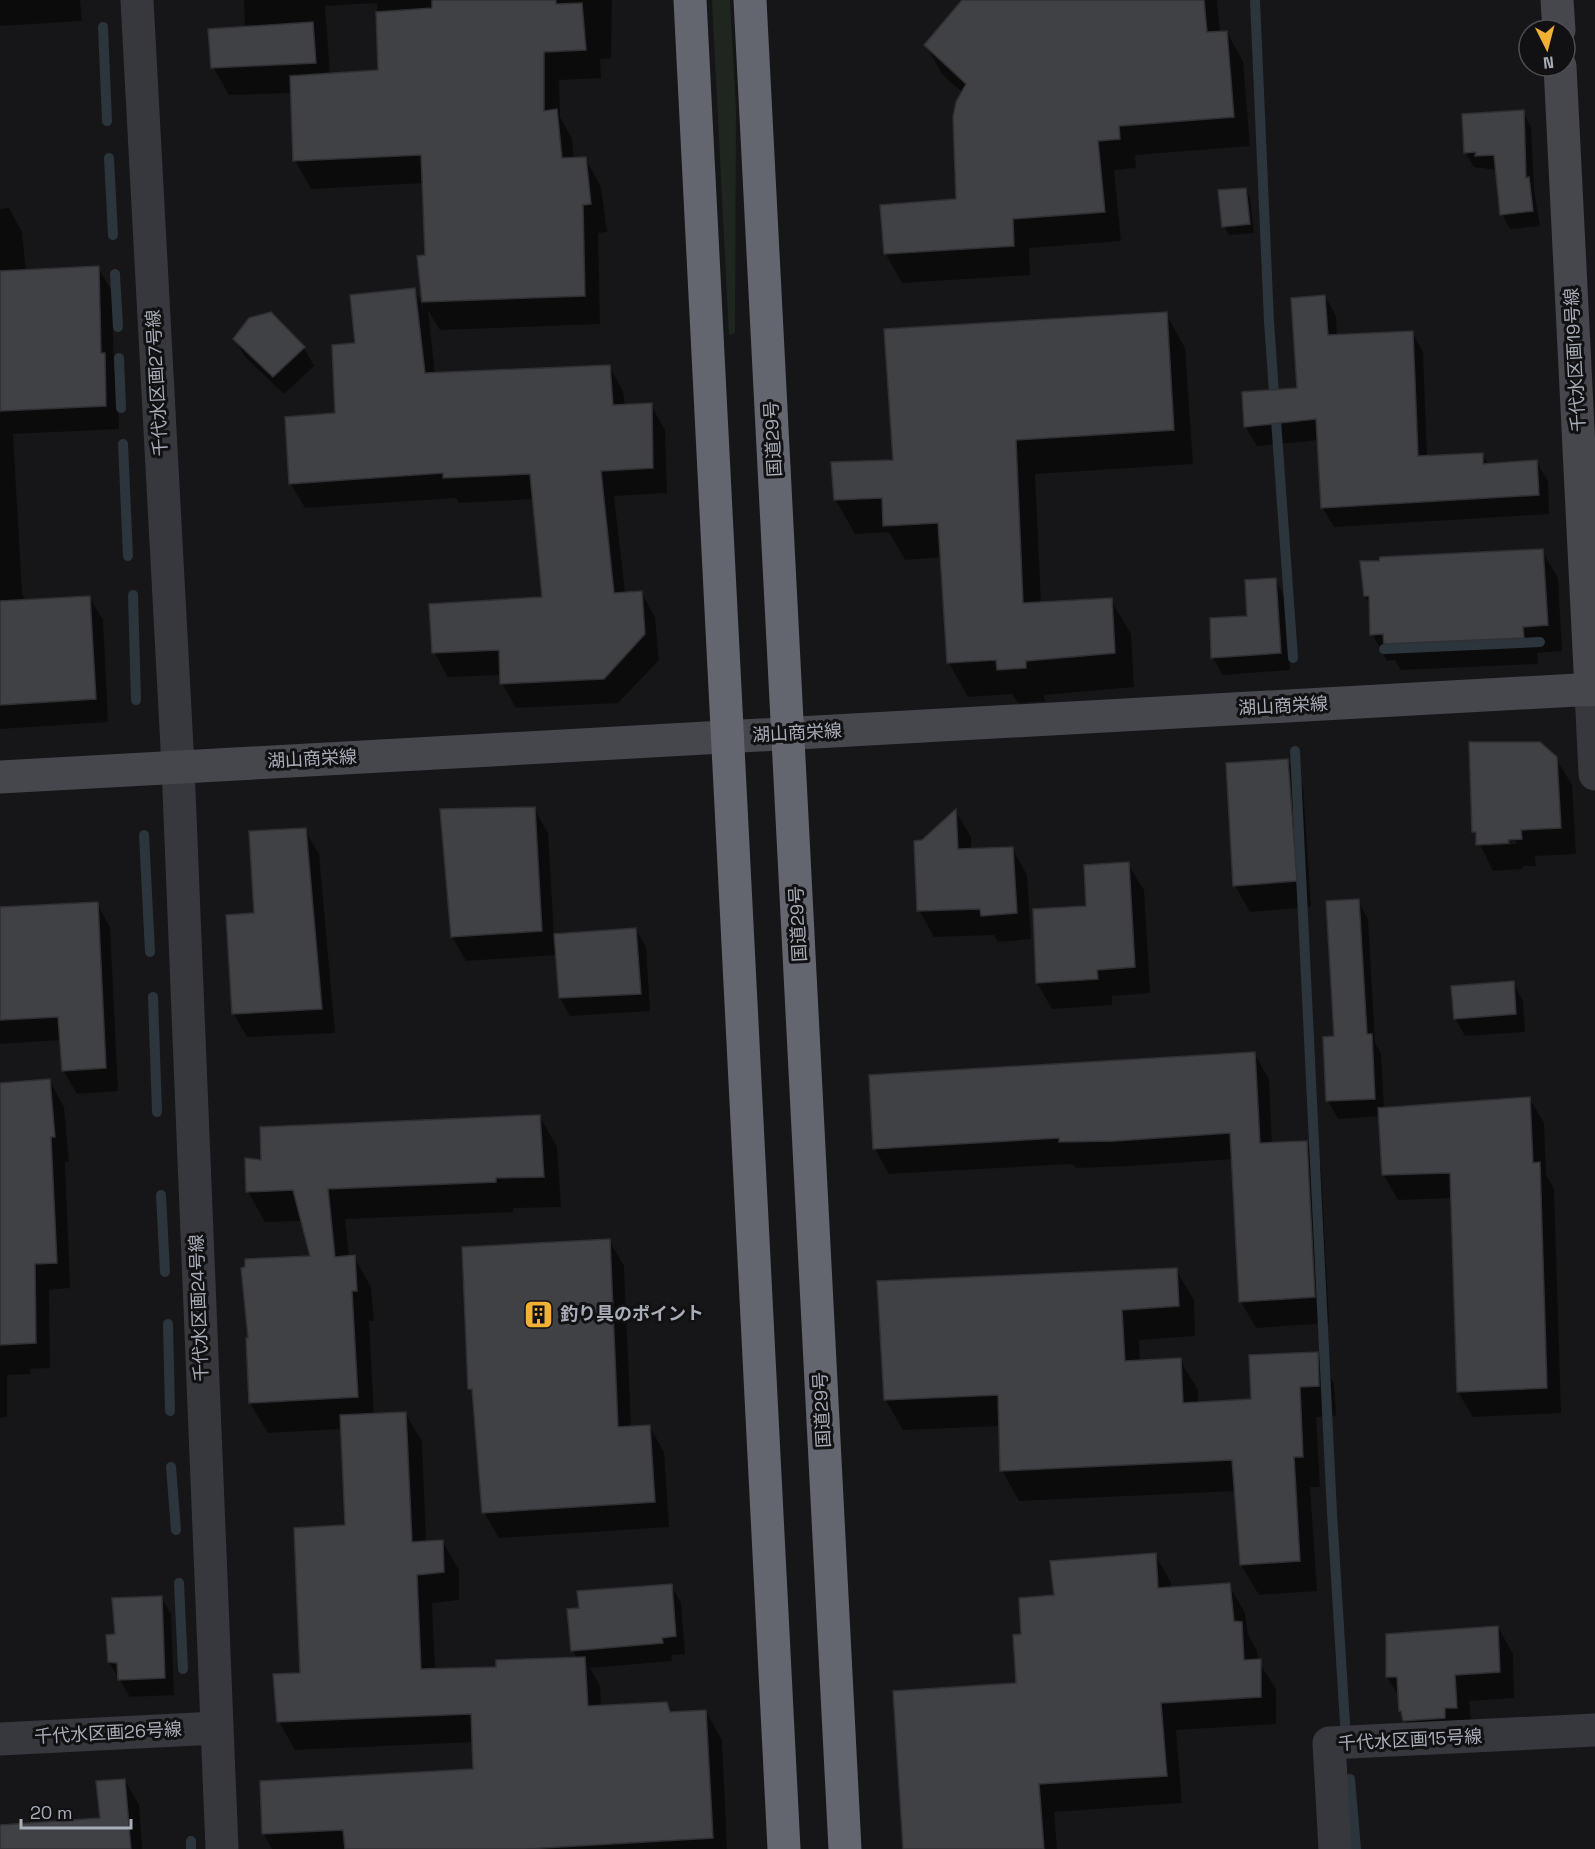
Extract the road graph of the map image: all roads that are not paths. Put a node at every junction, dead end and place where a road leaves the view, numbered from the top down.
1 (137, 0) edge
2 (690, 0) edge
3 (750, 0) edge
4 (1557, 0) edge
5 (1558, 18) edge
6 (1561, 78) edge
7 (1593, 689) edge
8 (788, 733) junction
9 (727, 737) junction
10 (178, 766) junction
11 (1595, 774) edge
12 (0, 777) edge
13 (216, 1728) junction
14 (1595, 1730) edge
15 (0, 1738) edge
16 (222, 1849) edge
17 (784, 1849) edge
18 (845, 1849) edge
19 (1335, 1849) edge

1 - 10 street, 千代水区画27号線
2 - 9 highway
3 - 8 highway, 国道29号
4 - 5 street
6 - 7 street, 千代水区画19号線
7 - 8 street, 湖山商栄線
7 - 11 street
8 - 9 street, 湖山商栄線
8 - 18 highway, 国道29号
9 - 10 street, 湖山商栄線
9 - 17 highway
10 - 12 street, 湖山商栄線
10 - 13 street, 千代水区画24号線
13 - 15 street, 千代水区画26号線
13 - 16 street, 千代水区画24号線
14 - 19 street, 千代水区画15号線

